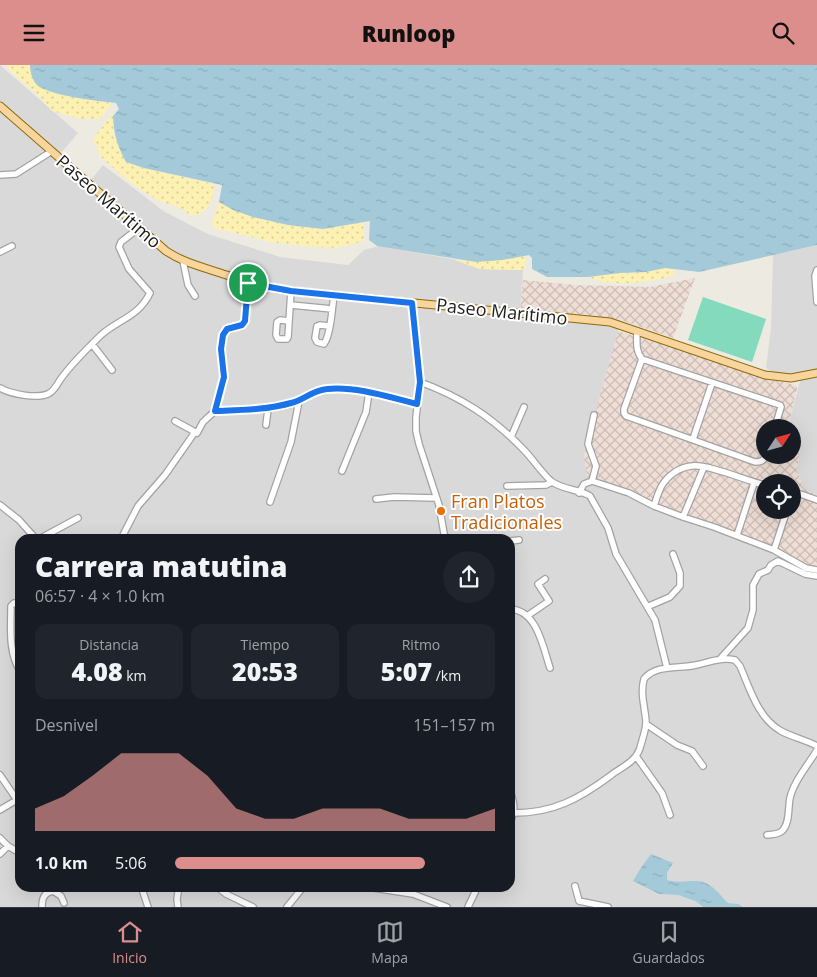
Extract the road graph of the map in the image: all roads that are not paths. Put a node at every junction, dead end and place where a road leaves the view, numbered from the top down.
1 (0, 106) edge
2 (52, 151) junction
3 (0, 175) edge
4 (139, 228) junction
5 (12, 246) dead end
6 (0, 251) edge
7 (183, 261) junction
8 (817, 270) edge
9 (248, 283) junction
10 (291, 291) junction
11 (195, 296) dead end
12 (334, 296) junction
13 (817, 302) edge
14 (412, 303) junction
15 (290, 305) junction
16 (332, 309) junction
17 (289, 321) dead end
18 (329, 326) dead end
19 (638, 331) junction
20 (92, 345) junction
21 (642, 359) junction
22 (112, 370) dead end
23 (817, 373) edge
24 (420, 382) junction
25 (712, 383) junction
26 (0, 388) edge
27 (369, 393) junction
28 (299, 401) junction
29 (417, 404) junction
30 (524, 407) dead end
31 (268, 409) junction
32 (215, 411) junction
33 (594, 415) dead end
34 (777, 419) edge
35 (175, 421) dead end
36 (266, 425) dead end
37 (195, 432) junction
38 (510, 437) junction
39 (692, 439) junction
40 (756, 462) edge
41 (704, 467) junction
42 (342, 471) dead end
43 (592, 481) junction
44 (552, 482) junction
45 (754, 483) joint
46 (507, 486) dead end
47 (579, 493) junction
48 (801, 495) edge
49 (436, 498) junction
50 (376, 499) dead end
51 (817, 500) edge
52 (270, 502) dead end
53 (0, 505) edge
54 (654, 506) junction
55 (683, 517) junction
56 (78, 518) dead end
57 (784, 519) edge
58 (32, 534) edge
59 (47, 534) edge
60 (124, 534) edge
61 (444, 534) edge
62 (737, 535) junction
63 (515, 540) edge
64 (519, 540) dead end
65 (774, 550) junction
66 (673, 554) dead end
67 (817, 570) edge
68 (817, 576) edge
69 (545, 579) dead end
70 (15, 603) edge
71 (648, 606) junction
72 (515, 610) edge
73 (527, 616) junction
74 (720, 659) junction
75 (15, 662) edge
76 (550, 668) dead end
77 (667, 668) junction
78 (646, 724) junction
79 (817, 746) edge
80 (817, 750) edge
81 (636, 756) junction
82 (703, 766) dead end
83 (0, 775) edge
84 (15, 795) edge
85 (15, 801) edge
86 (0, 810) edge
87 (515, 813) edge
88 (670, 815) dead end
89 (767, 835) dead end
90 (0, 838) edge
91 (8, 846) junction
92 (15, 850) edge
93 (0, 854) edge
94 (576, 886) dead end
95 (50, 892) edge
96 (54, 892) edge
97 (143, 892) edge
98 (178, 892) edge
99 (224, 892) edge
100 (299, 892) edge
101 (403, 892) edge
102 (475, 892) edge
103 (64, 903) dead end
104 (42, 907) edge
105 (148, 907) edge
106 (178, 907) edge
107 (253, 907) edge
108 (288, 907) edge
109 (447, 907) edge
110 (468, 907) edge
111 (608, 907) edge

1 - 2 main road, Paseo Marítimo
2 - 3 street
2 - 4 main road, Paseo Marítimo
4 - 7 main road, Paseo Marítimo
4 - 20 street
5 - 6 street
7 - 9 main road, Paseo Marítimo
7 - 11 street
8 - 13 street
9 - 10 main road, Paseo Marítimo
9 - 32 street
10 - 12 main road, Paseo Marítimo
10 - 15 street
12 - 14 main road, Paseo Marítimo
12 - 16 street
14 - 19 main road, Paseo Marítimo
14 - 24 street
15 - 16 street
15 - 17 street
16 - 18 street
19 - 21 street
19 - 23 main road, Paseo Marítimo
20 - 22 street
20 - 26 street
21 - 25 street
21 - 39 street
24 - 29 street
24 - 38 street
25 - 34 street
25 - 39 street
27 - 28 street
27 - 29 street
27 - 42 street
28 - 31 street
28 - 52 street
29 - 49 street
30 - 38 street
31 - 32 street
31 - 36 street
32 - 37 street
33 - 43 street
35 - 37 street
37 - 60 street
38 - 44 street
39 - 40 street
41 - 45 street
41 - 54 street
41 - 55 street
43 - 47 street
43 - 54 street
44 - 46 street
44 - 47 street
45 - 62 street
47 - 71 street
48 - 51 street
49 - 50 street
49 - 61 street
53 - 58 street
54 - 55 street
55 - 62 street
56 - 59 street
57 - 65 street
62 - 65 street
63 - 64 street
65 - 67 street
66 - 71 street
68 - 74 street
69 - 73 street
70 - 75 street
71 - 77 street
72 - 73 street
73 - 76 street
74 - 77 street
74 - 79 street
77 - 78 street
78 - 81 street
78 - 82 street
80 - 89 street
81 - 87 street
81 - 88 street
83 - 84 street
85 - 86 street
90 - 91 street
91 - 92 street
91 - 93 street
94 - 111 street
95 - 104 street
96 - 103 street
97 - 105 street
98 - 106 street
99 - 107 street
100 - 108 street
101 - 109 street
102 - 110 street

